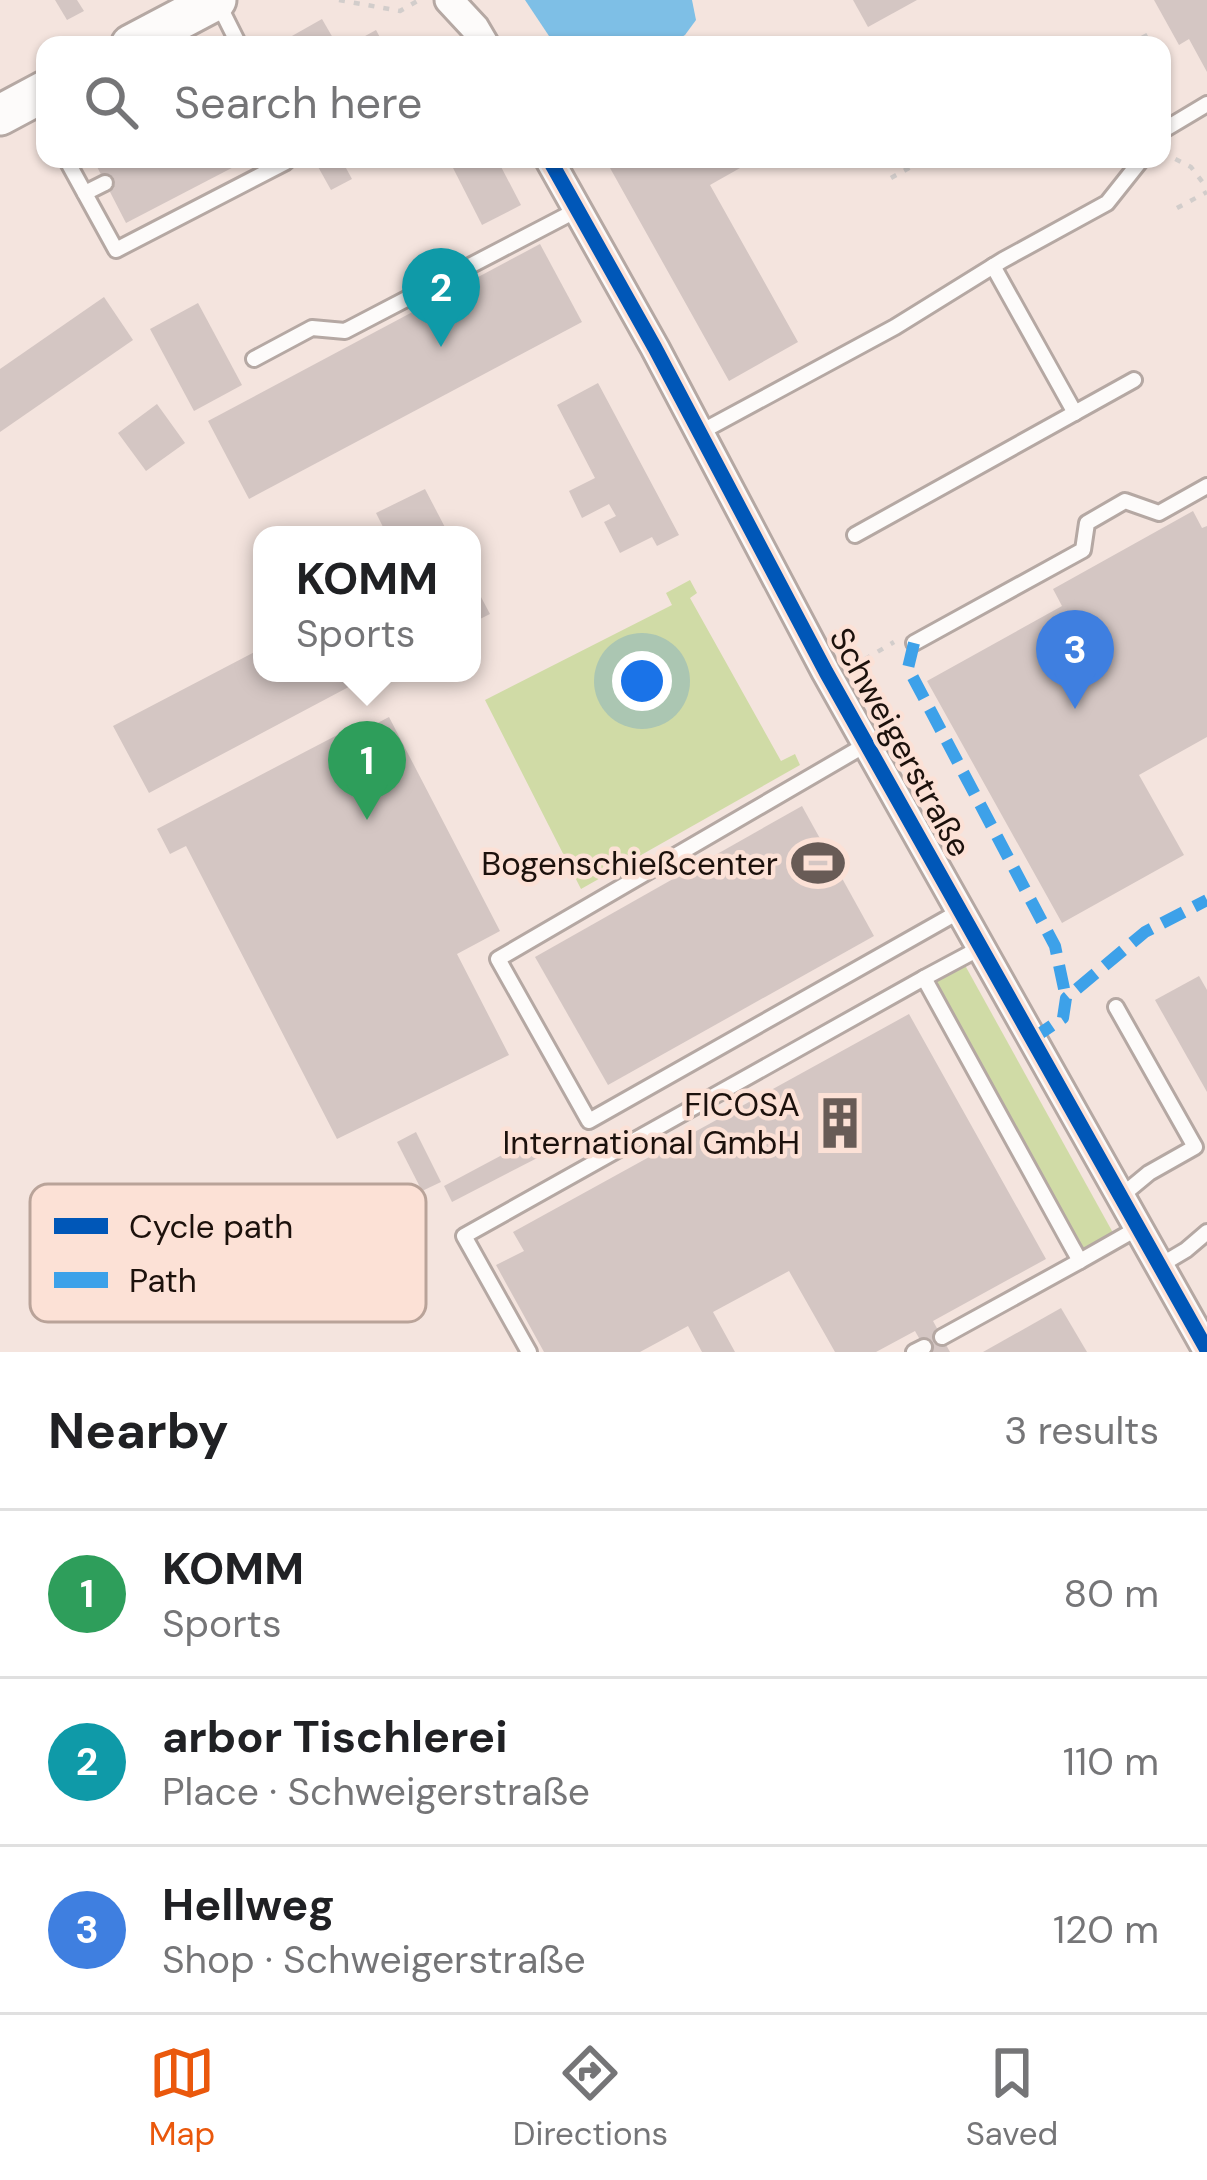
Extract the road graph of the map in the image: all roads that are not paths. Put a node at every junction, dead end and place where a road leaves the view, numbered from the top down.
1 (216, 0) edge
2 (449, 0) edge
3 (476, 24) edge
4 (148, 36) edge
5 (234, 36) edge
6 (1207, 104) edge
7 (1171, 126) edge
8 (70, 168) edge
9 (274, 168) edge
10 (554, 168) edge
11 (1135, 168) edge
12 (105, 183) dead end
13 (85, 193) junction
14 (578, 210) junction
15 (993, 266) junction
16 (254, 359) dead end
17 (1134, 380) dead end
18 (1076, 413) junction
19 (699, 434) junction
20 (1207, 486) edge
21 (855, 535) dead end
22 (914, 643) dead end
23 (867, 744) junction
24 (962, 911) junction
25 (982, 947) junction
26 (924, 978) junction
27 (1116, 1007) dead end
28 (1120, 1197) junction
29 (1138, 1228) junction
30 (1207, 1232) edge
31 (1080, 1261) junction
32 (1159, 1266) junction
33 (942, 1337) dead end
34 (1207, 1350) edge
35 (529, 1352) edge

1 - 4 main road
1 - 5 lane
2 - 3 street
6 - 7 lane
8 - 13 lane
9 - 13 lane
10 - 14 street, Schweigerstraße
11 - 15 lane
12 - 13 lane
14 - 16 lane
14 - 19 street, Schweigerstraße
15 - 18 lane
15 - 19 lane
17 - 18 lane
18 - 21 lane
19 - 23 street, Schweigerstraße
20 - 22 lane
23 - 24 street, Schweigerstraße
23 - 24 lane
24 - 25 street, Schweigerstraße
25 - 26 lane
25 - 28 street, Schweigerstraße
26 - 31 lane
26 - 35 lane
27 - 28 lane
28 - 29 street, Schweigerstraße
29 - 31 lane
29 - 32 street, Schweigerstraße
30 - 32 lane
31 - 33 lane
32 - 34 street, Schweigerstraße

